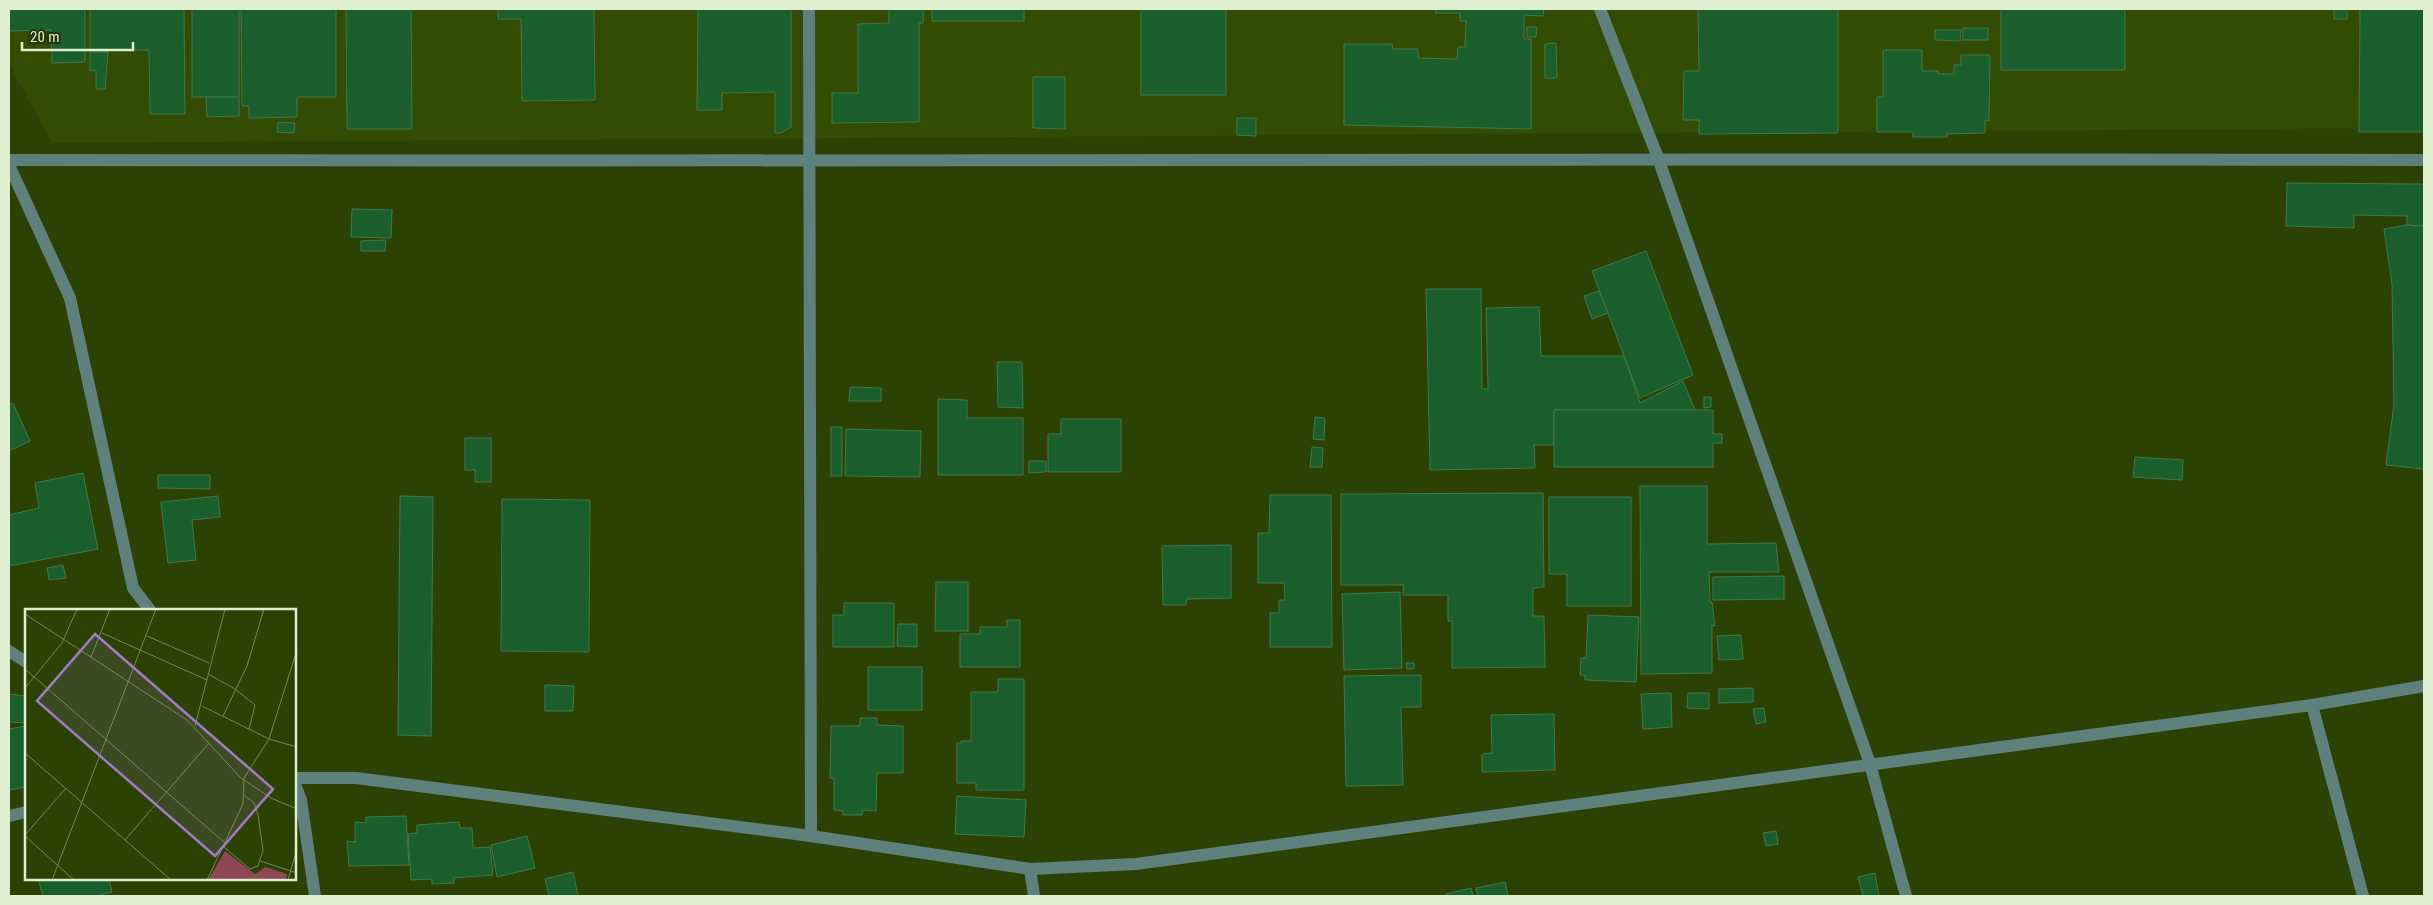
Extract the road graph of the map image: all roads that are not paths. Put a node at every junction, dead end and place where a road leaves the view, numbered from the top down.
1 (810, 9) edge
2 (1600, 9) edge
3 (1658, 158) junction
4 (9, 160) edge
5 (2424, 160) edge
6 (809, 162) junction
7 (9, 165) edge
8 (149, 609) edge
9 (9, 651) edge
10 (25, 661) edge
11 (2424, 686) edge
12 (2312, 705) junction
13 (1870, 764) junction
14 (296, 778) edge
15 (296, 787) edge
16 (25, 812) edge
17 (9, 816) edge
18 (811, 836) junction
19 (1030, 869) junction
20 (314, 896) edge
21 (1034, 896) edge
22 (1906, 896) edge
23 (2363, 896) edge

1 - 6 street
2 - 3 street
3 - 5 street
3 - 6 street
3 - 13 street
4 - 6 street
6 - 18 street
7 - 8 street
9 - 10 street
11 - 12 street
12 - 13 street
12 - 23 street
13 - 19 street
13 - 22 street
14 - 18 street
15 - 20 street
16 - 17 street
18 - 19 street
19 - 21 street

